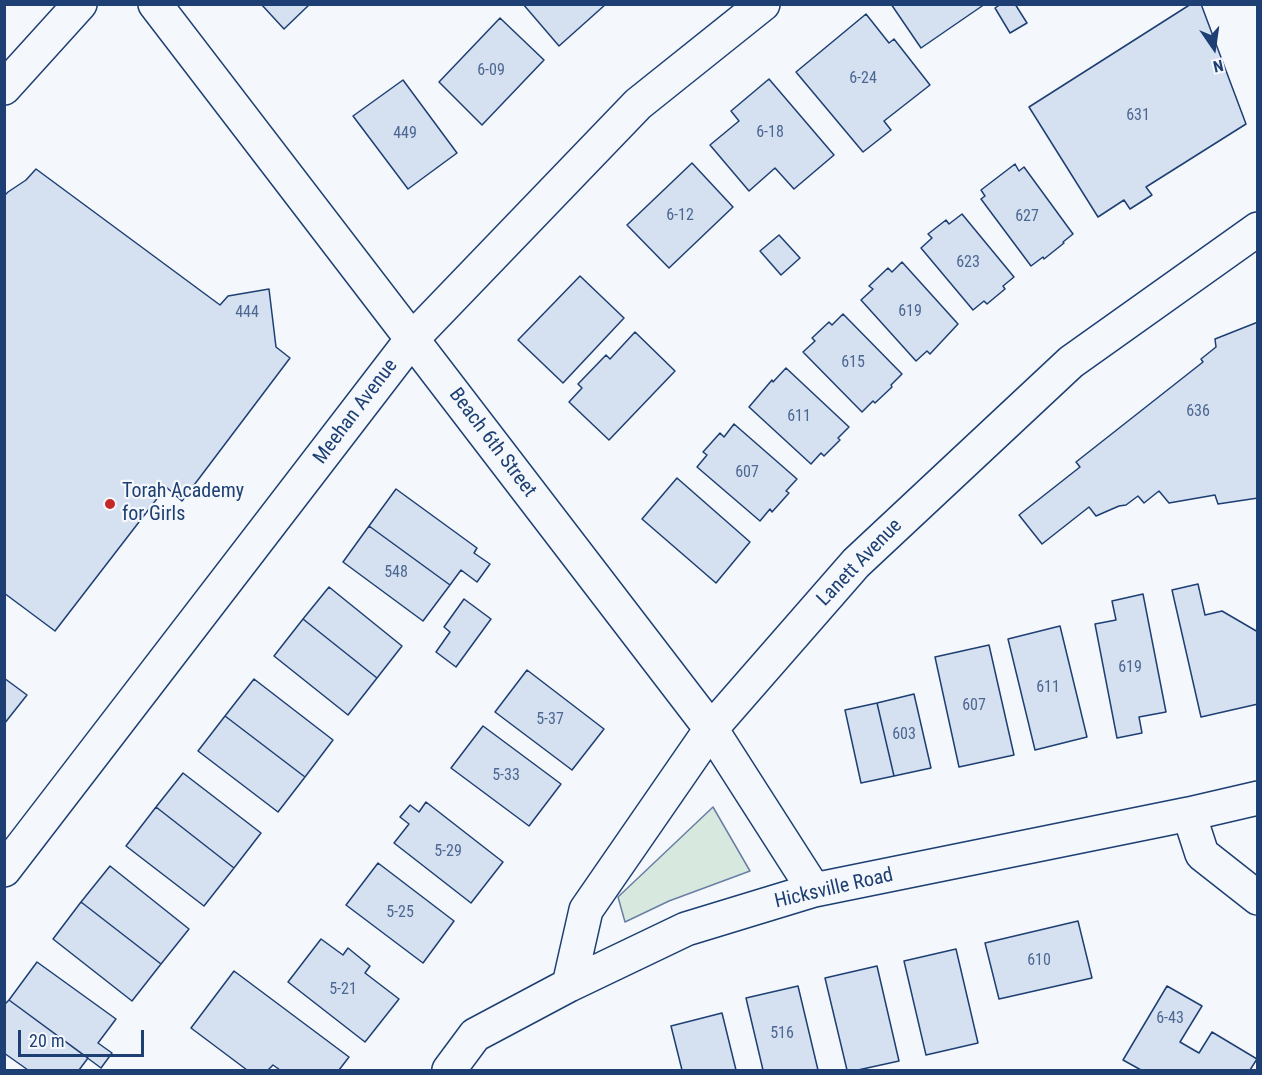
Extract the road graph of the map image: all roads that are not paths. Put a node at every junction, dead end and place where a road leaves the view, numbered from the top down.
1 (80, 4) edge
2 (155, 4) edge
3 (763, 4) edge
4 (4, 88) edge
5 (1257, 229) edge
6 (412, 339) junction
7 (711, 729) junction
8 (1257, 798) edge
9 (1190, 814) junction
10 (4, 870) edge
11 (814, 890) junction
12 (1257, 898) edge
13 (569, 985) junction
14 (448, 1071) edge

1 - 4 street
2 - 6 street, Beach 6th Street
3 - 6 street, Meehan Avenue
5 - 7 street, Lanett Avenue
6 - 7 street, Beach 6th Street
6 - 10 street, Meehan Avenue
7 - 11 street, Beach 6th Street
7 - 13 street, Lanett Avenue
8 - 9 street, Hicksville Road
9 - 11 street, Hicksville Road
9 - 12 street
11 - 13 street, Hicksville Road
13 - 14 street, Hicksville Road

